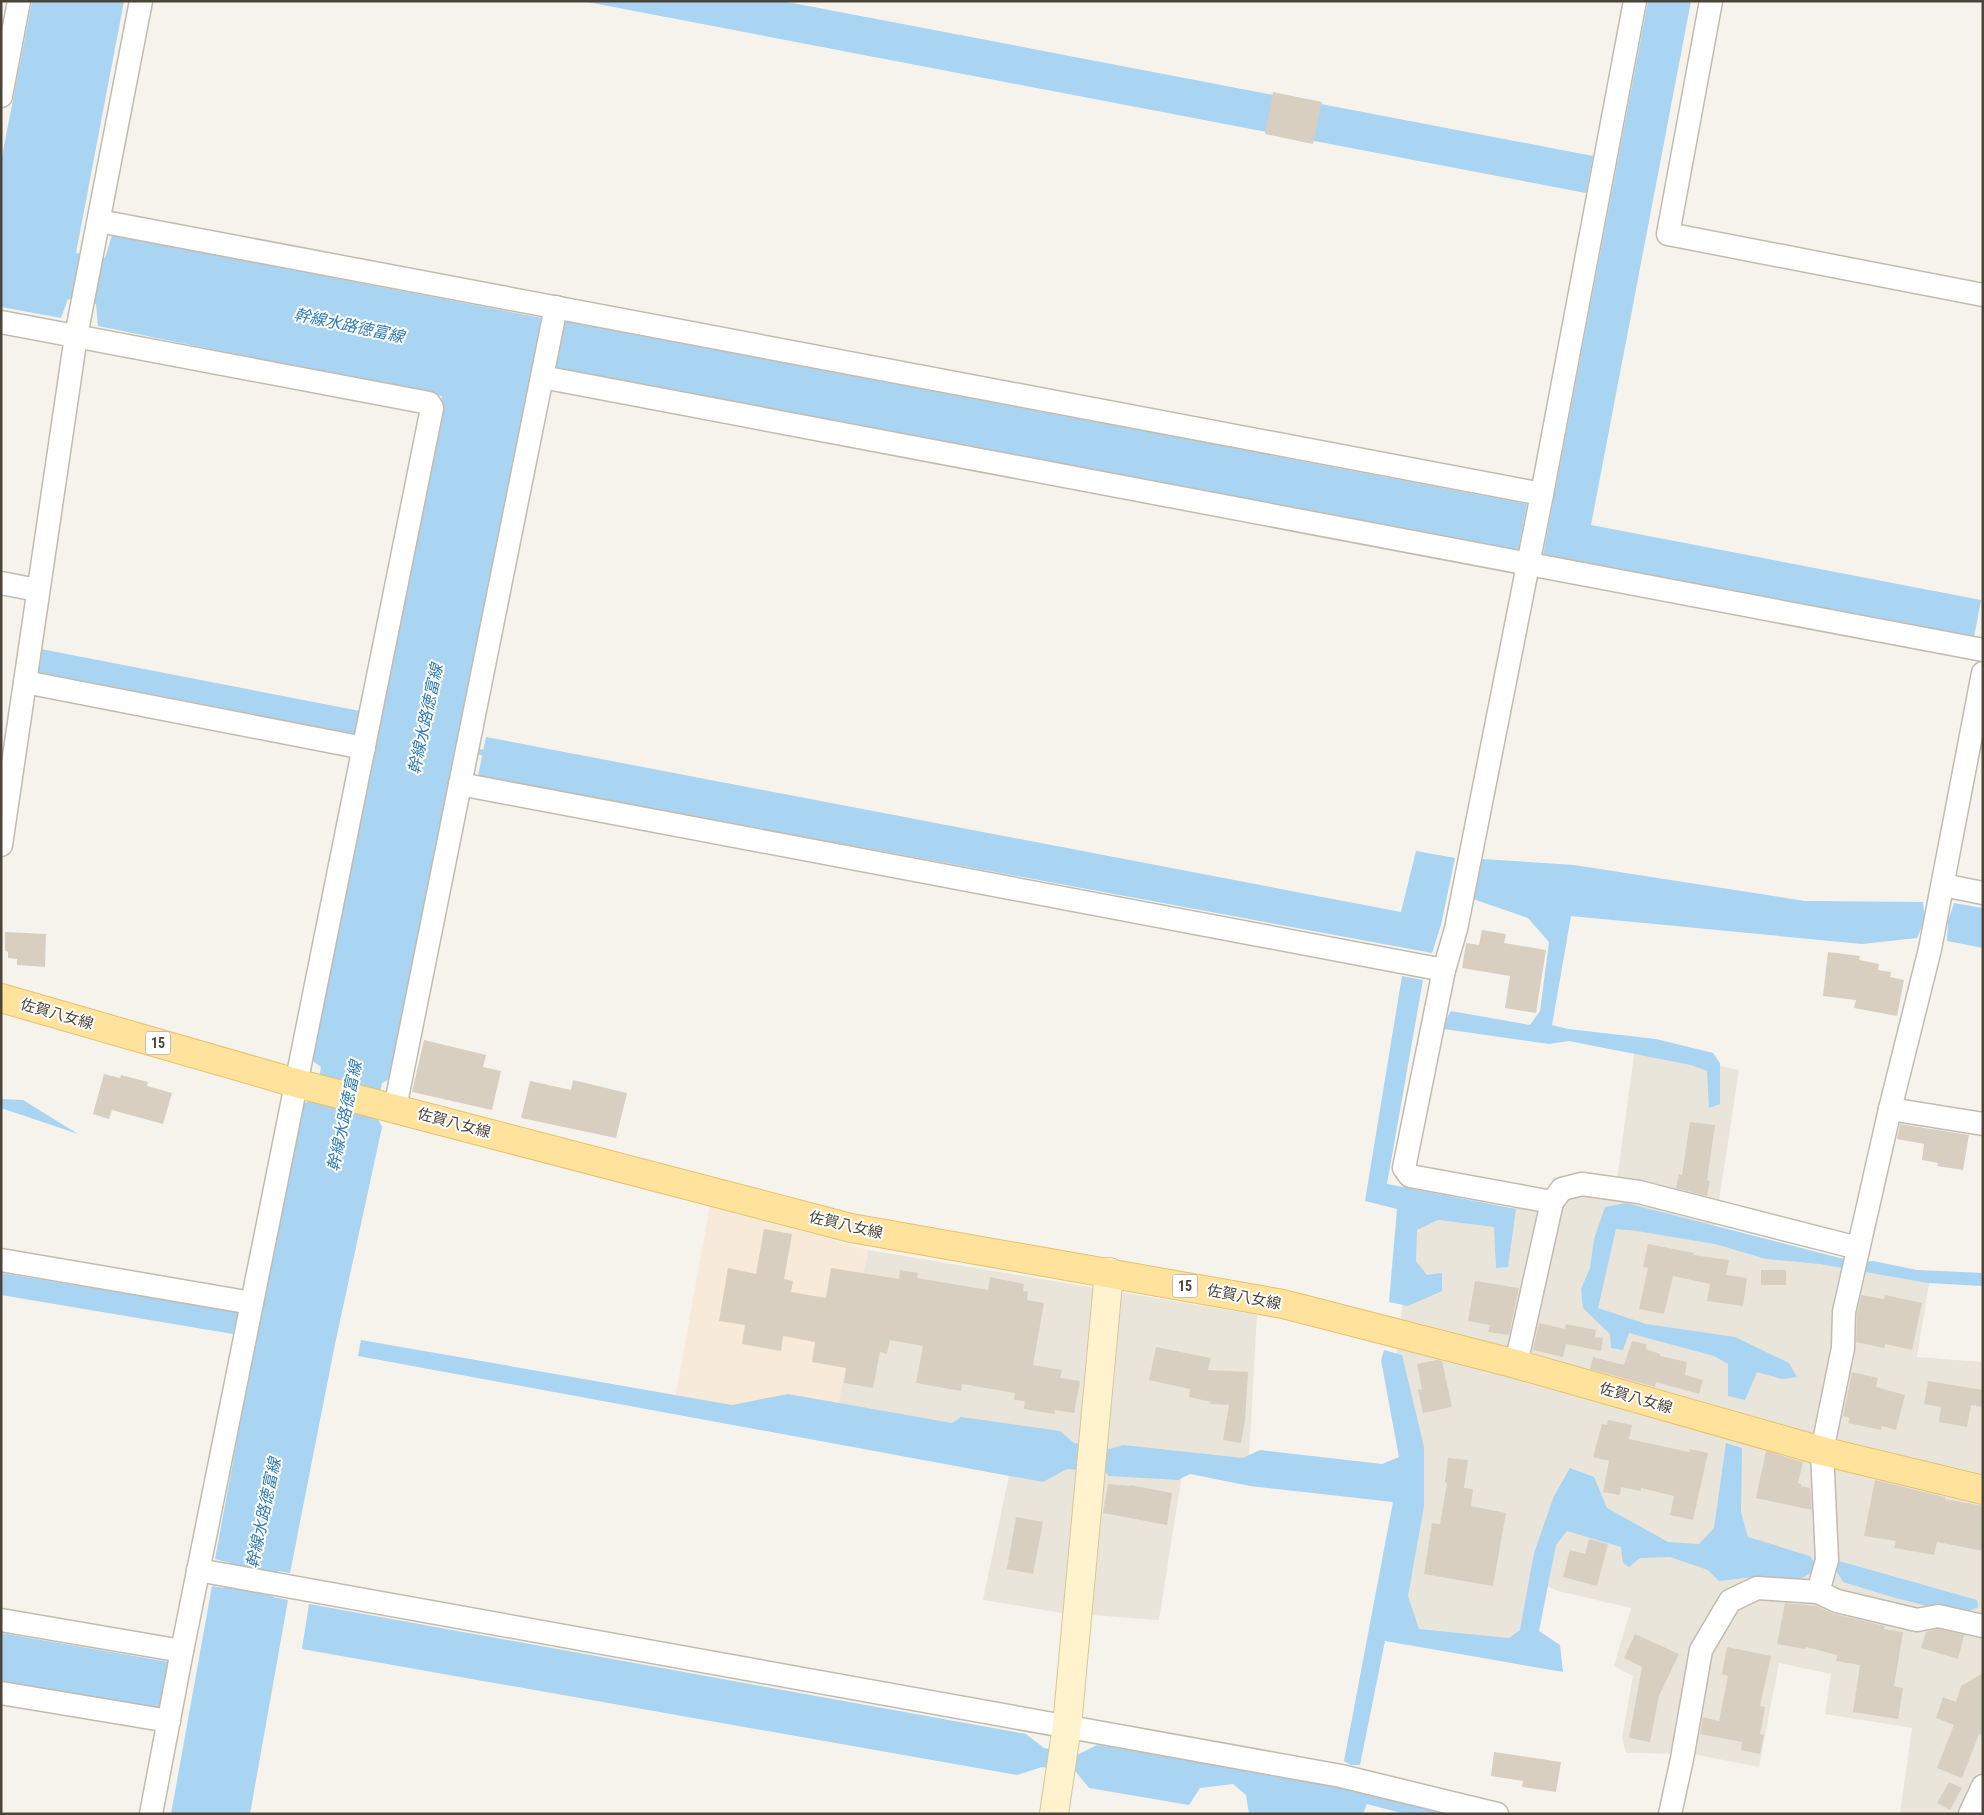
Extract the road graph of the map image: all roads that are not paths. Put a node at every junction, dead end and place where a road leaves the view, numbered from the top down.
1 (19, 1) edge
2 (140, 1) edge
3 (1636, 1) edge
4 (1711, 1) edge
5 (1, 96) edge
6 (99, 221) junction
7 (1983, 295) edge
8 (556, 307) junction
9 (1, 322) edge
10 (76, 336) junction
11 (542, 377) junction
12 (1542, 494) junction
13 (1528, 564) junction
14 (1, 583) edge
15 (38, 590) junction
16 (1983, 650) edge
17 (1983, 673) edge
18 (24, 682) junction
19 (364, 748) junction
20 (460, 784) junction
21 (1, 845) edge
22 (1943, 885) junction
23 (1983, 893) edge
24 (1444, 970) junction
25 (1, 998) edge
26 (305, 1085) junction
27 (389, 1106) junction
28 (1890, 1109) junction
29 (1983, 1124) edge
30 (1552, 1202) junction
31 (1, 1260) edge
32 (1856, 1260) junction
33 (1109, 1272) junction
34 (252, 1303) junction
35 (1516, 1364) junction
36 (1822, 1451) junction
37 (1983, 1490) edge
38 (206, 1571) junction
39 (1818, 1592) junction
40 (1, 1620) edge
41 (1983, 1626) edge
42 (182, 1651) junction
43 (1, 1693) edge
44 (169, 1721) junction
45 (1066, 1734) junction
46 (1983, 1786) edge
47 (151, 1814) edge
48 (1054, 1814) edge
49 (1497, 1814) edge
50 (1670, 1814) edge
51 (1970, 1814) edge

1 - 5 street
2 - 6 street
3 - 12 street
4 - 7 street
6 - 8 street
6 - 10 street
8 - 11 street
8 - 12 street
9 - 10 street
10 - 15 street
10 - 19 street
11 - 13 street
11 - 20 street
12 - 13 street
13 - 16 street
13 - 24 street
14 - 15 street
15 - 18 street
17 - 22 street
18 - 19 street
18 - 21 street
19 - 26 street
20 - 24 street
20 - 27 street
22 - 23 street
22 - 28 street
24 - 30 street
25 - 26 main road, 佐賀八女線 / 15
26 - 27 main road, 15
26 - 34 street
27 - 33 main road, 佐賀八女線 / 15
28 - 29 street
28 - 32 street
30 - 32 street
30 - 35 street
31 - 34 street
32 - 36 street
33 - 35 main road, 佐賀八女線 / 15
33 - 45 street
34 - 38 street
35 - 36 main road, 佐賀八女線 / 15
36 - 37 main road, 佐賀八女線 / 15
36 - 39 street
38 - 42 street
38 - 45 street
39 - 41 street
39 - 50 street
40 - 42 street
42 - 44 street
43 - 44 street
44 - 47 street
45 - 48 street
45 - 49 street
46 - 51 street

